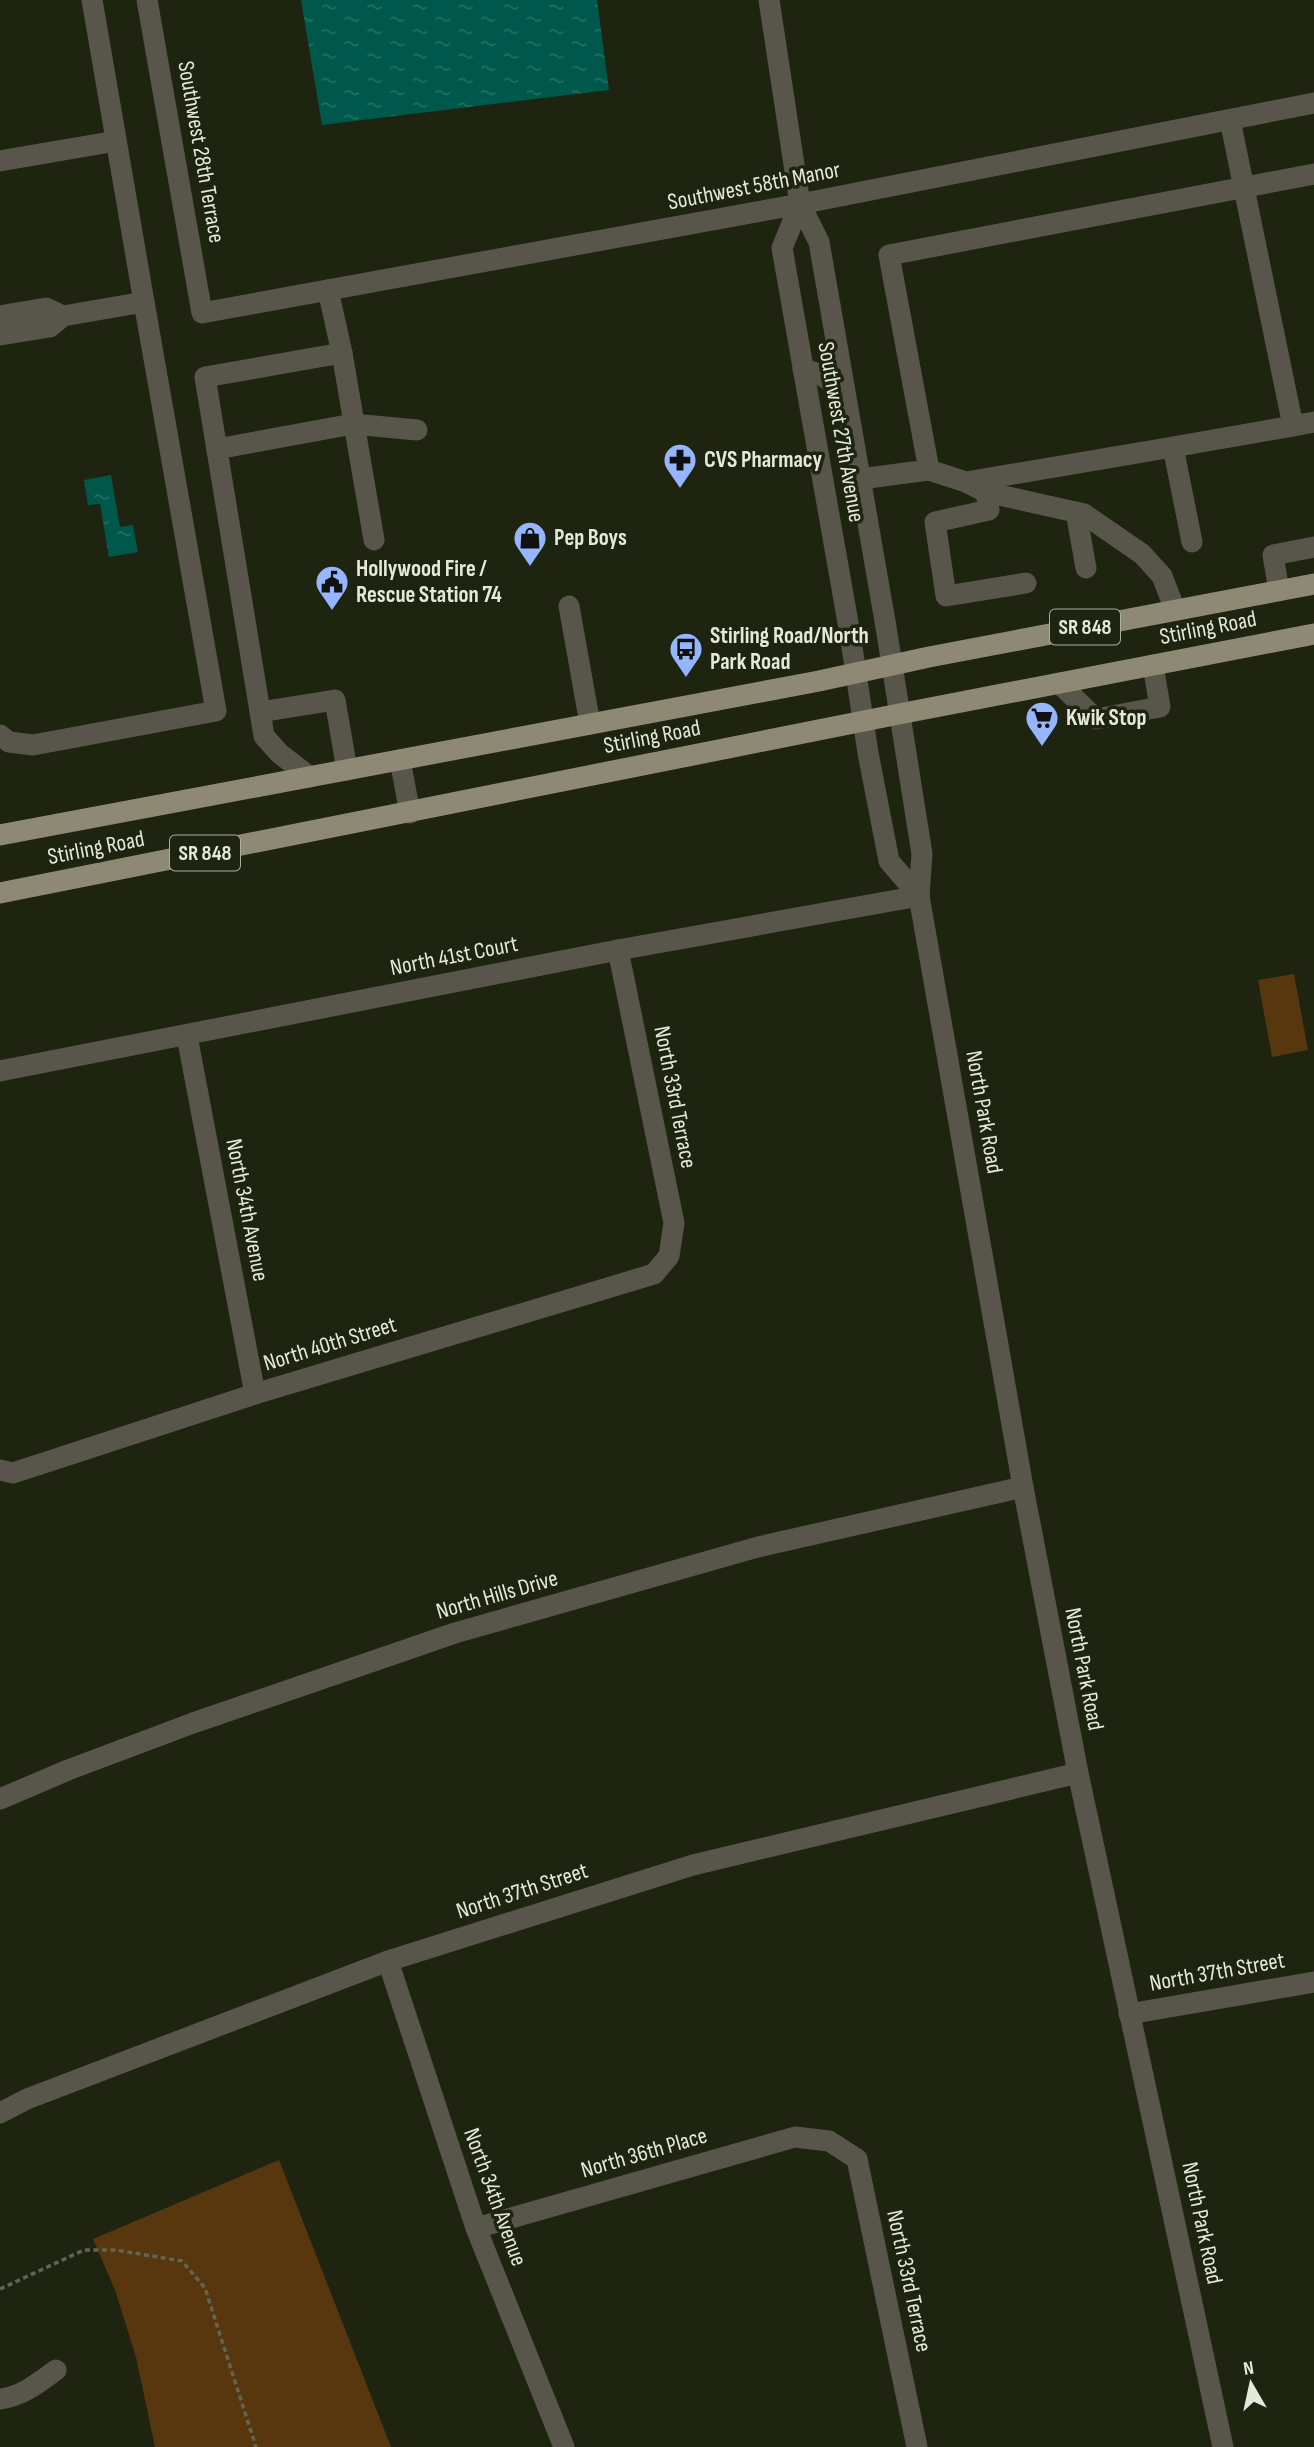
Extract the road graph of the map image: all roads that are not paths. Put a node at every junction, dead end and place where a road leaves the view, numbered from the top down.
1 (92, 0) edge
2 (147, 0) edge
3 (769, 0) edge
4 (1314, 103) edge
5 (1230, 120) junction
6 (116, 141) junction
7 (0, 160) edge
8 (1314, 174) edge
9 (1245, 188) junction
10 (800, 204) junction
11 (328, 290) junction
12 (144, 302) junction
13 (202, 313) joint
14 (0, 316) edge
15 (63, 316) junction
16 (0, 335) edge
17 (341, 353) junction
18 (803, 369) junction
19 (847, 403) junction
20 (353, 424) junction
21 (1304, 424) edge
22 (417, 430) dead end
23 (1173, 447) junction
24 (216, 449) junction
25 (929, 470) junction
26 (860, 479) junction
27 (976, 487) junction
28 (1076, 512) junction
29 (374, 540) dead end
30 (1192, 542) dead end
31 (1314, 547) edge
32 (1086, 568) dead end
33 (1026, 583) dead end
34 (1314, 584) edge
35 (1279, 591) junction
36 (569, 606) dead end
37 (1175, 610) junction
38 (1314, 634) edge
39 (892, 665) junction
40 (1153, 665) junction
41 (856, 673) junction
42 (1059, 683) junction
43 (260, 712) junction
44 (899, 714) junction
45 (863, 722) junction
46 (590, 724) junction
47 (0, 735) edge
48 (400, 760) junction
49 (347, 770) junction
50 (310, 777) junction
51 (410, 813) junction
52 (0, 835) edge
53 (0, 893) edge
54 (919, 896) junction
55 (618, 950) junction
56 (187, 1036) junction
57 (0, 1071) edge
58 (669, 1256) joint
59 (255, 1394) junction
60 (0, 1469) edge
61 (1023, 1487) junction
62 (1078, 1773) junction
63 (0, 1799) edge
64 (388, 1961) junction
65 (1314, 1982) edge
66 (1129, 2014) junction
67 (0, 2113) edge
68 (829, 2141) joint
69 (476, 2228) junction
70 (55, 2370) dead end
71 (0, 2399) edge
72 (564, 2447) edge
73 (917, 2447) edge
74 (1223, 2447) edge

1 - 6 street
2 - 13 street, Southwest 28th Terrace
3 - 10 street, Southwest 27th Avenue
4 - 5 street, Southwest 58th Manor
5 - 9 street
5 - 10 street, Southwest 58th Manor
6 - 7 street
6 - 12 street
8 - 9 street
9 - 21 street
9 - 25 street
10 - 11 street, Southwest 58th Manor
10 - 18 street, Southwest 27th Avenue
10 - 19 street, Southwest 27th Avenue
11 - 13 street, Southwest 58th Manor
11 - 17 street
12 - 15 street
12 - 47 street
14 - 15 street
15 - 16 street
17 - 20 street
17 - 24 street
18 - 19 street
18 - 41 street, Southwest 27th Avenue
19 - 26 street, Southwest 27th Avenue
20 - 22 street
20 - 24 street
20 - 29 street
21 - 23 street
23 - 27 street
23 - 30 street
24 - 43 street
25 - 26 street
25 - 27 street
26 - 39 street, Southwest 27th Avenue
27 - 28 street
27 - 33 street
28 - 32 street
28 - 37 street
31 - 35 street
34 - 35 main road, Stirling Road / SR 848
35 - 37 main road, Stirling Road / SR 848
36 - 46 street
37 - 39 main road, Stirling Road / SR 848
38 - 40 main road, Stirling Road / SR 848
39 - 41 main road, Stirling Road / SR 848
39 - 44 street, North Park Road
40 - 42 main road, Stirling Road / SR 848
40 - 42 street
41 - 45 street
41 - 46 main road, Stirling Road / SR 848
42 - 44 main road, Stirling Road / SR 848
43 - 49 street
43 - 50 street
44 - 45 main road, Stirling Road / SR 848
44 - 54 street, North Park Road
45 - 51 main road, Stirling Road / SR 848
45 - 54 street
46 - 48 main road, Stirling Road / SR 848
48 - 49 main road, Stirling Road / SR 848
48 - 51 street
49 - 50 main road, Stirling Road / SR 848
50 - 52 main road, Stirling Road / SR 848
51 - 53 main road, Stirling Road / SR 848
54 - 55 street, North 41st Court
54 - 61 street, North Park Road
55 - 56 street, North 41st Court
55 - 58 street, North 33rd Terrace
56 - 57 street, North 41st Court
56 - 59 street, North 34th Avenue
58 - 59 street, North 40th Street
59 - 60 street, North 40th Street
61 - 62 street, North Park Road
61 - 63 street, North Hills Drive
62 - 64 street, North 37th Street
62 - 66 street, North Park Road
64 - 67 street, North 37th Street
64 - 69 street, North 34th Avenue
65 - 66 street, North 37th Street
66 - 74 street, North Park Road
68 - 69 street, North 36th Place
68 - 73 street, North 33rd Terrace
69 - 72 street, North 34th Avenue
70 - 71 street

